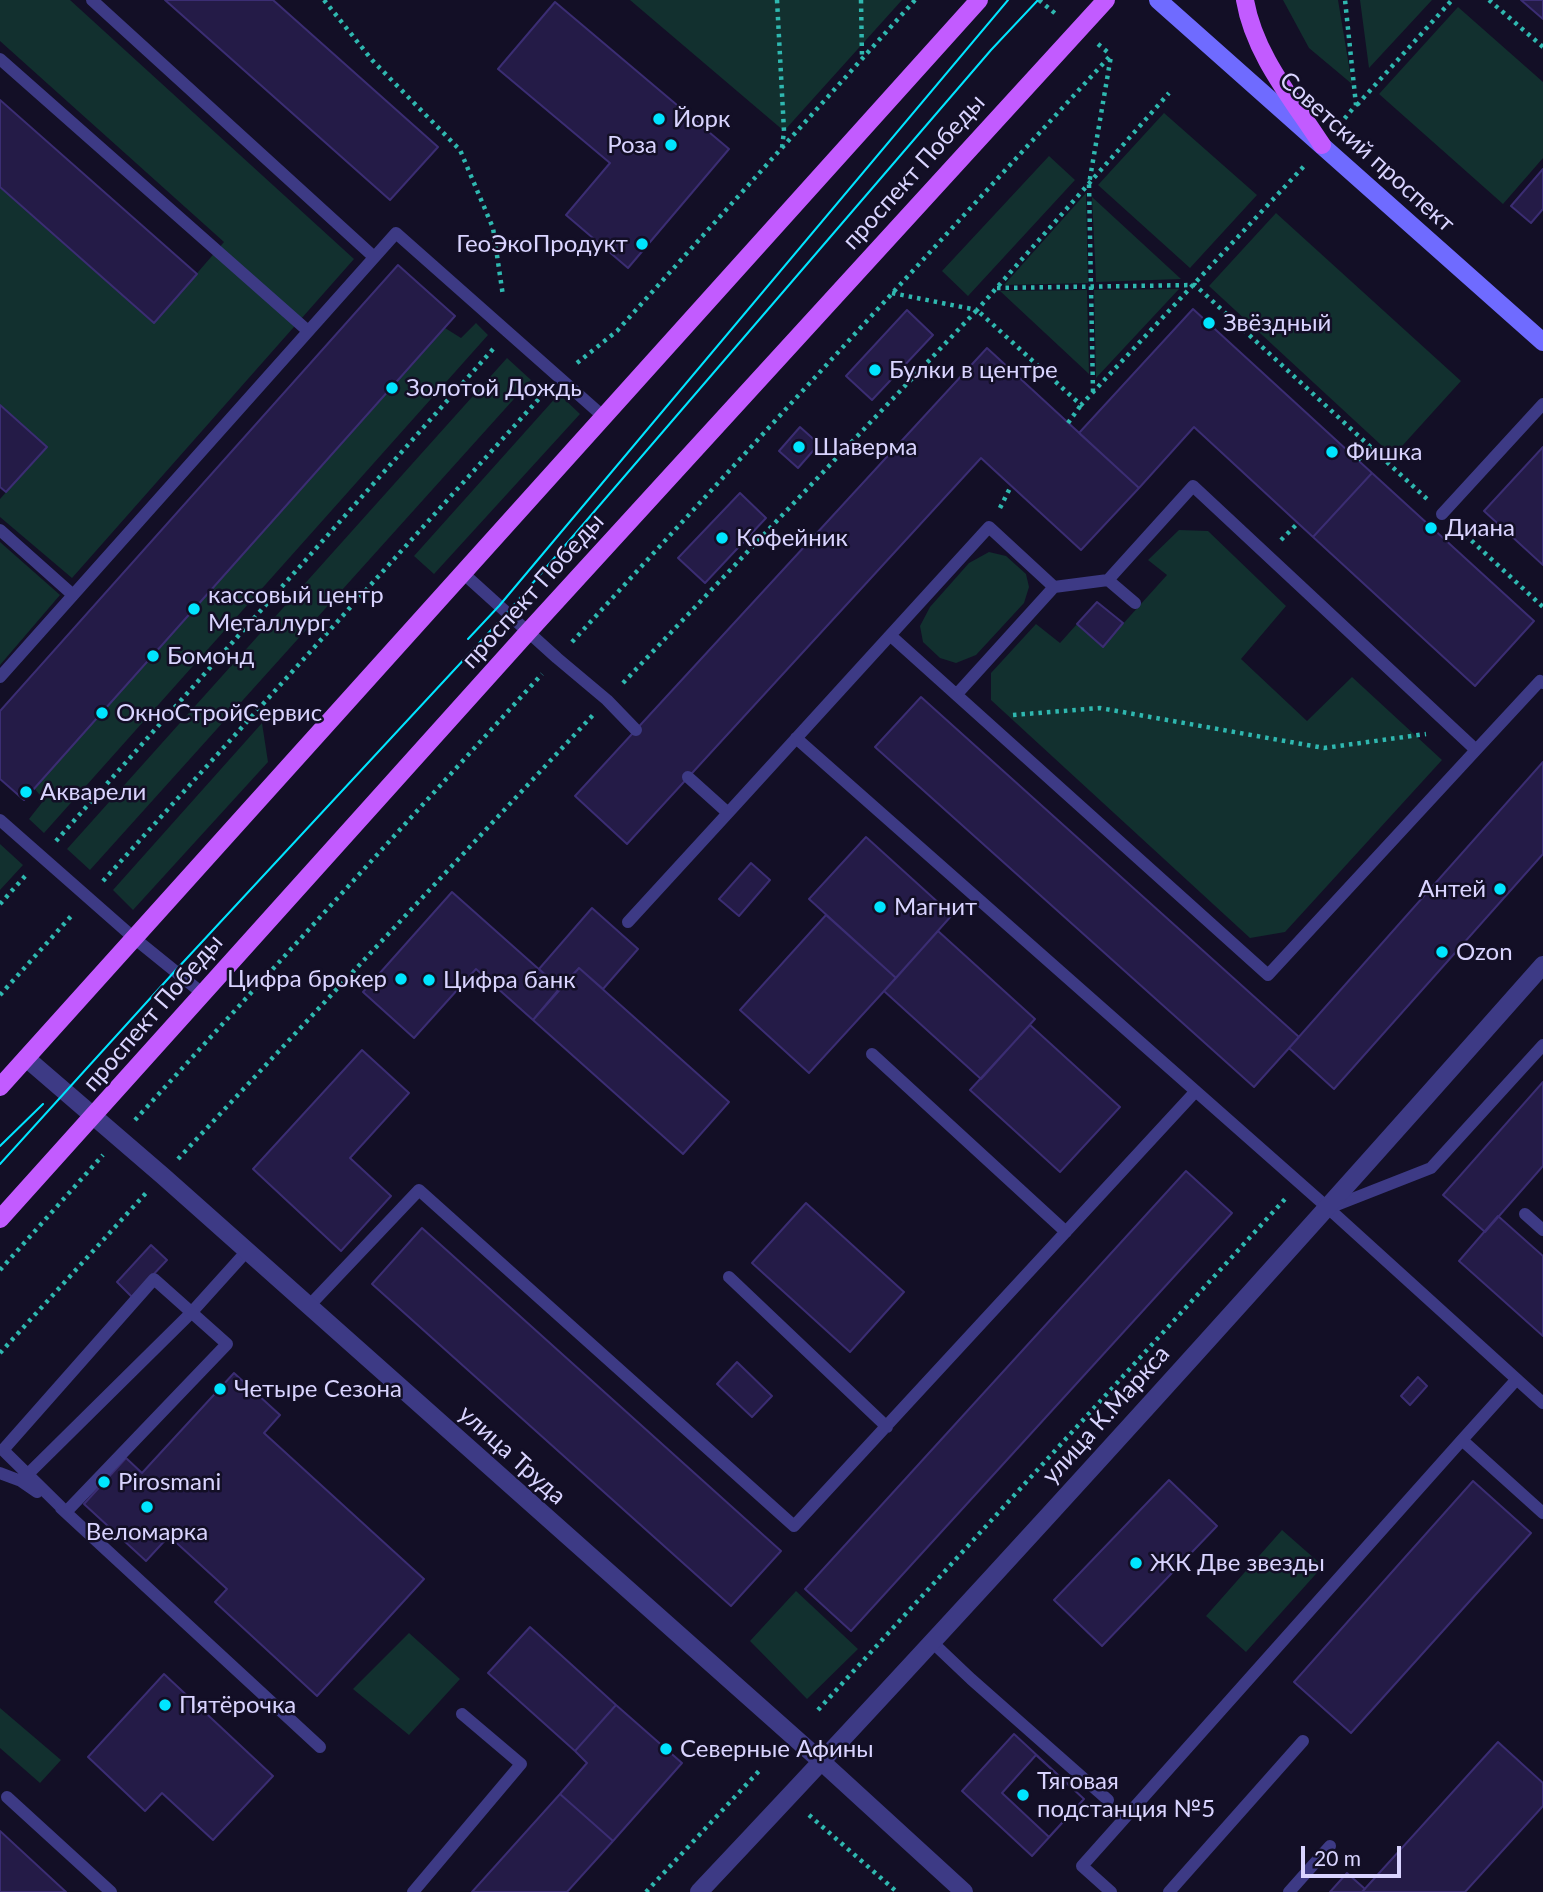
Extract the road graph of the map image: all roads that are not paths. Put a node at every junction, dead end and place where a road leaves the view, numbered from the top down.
1 (92, 0) edge
2 (979, 0) edge
3 (1105, 0) edge
4 (1158, 0) edge
5 (1245, 0) edge
6 (0, 59) edge
7 (1322, 145) junction
8 (374, 257) junction
9 (308, 331) junction
10 (1543, 342) edge
11 (1543, 404) edge
12 (605, 418) junction
13 (1442, 514) road end
14 (0, 530) edge
15 (464, 574) junction
16 (1108, 580) junction
17 (1054, 587) junction
18 (73, 595) junction
19 (1135, 603) dead end
20 (528, 632) junction
21 (891, 636) junction
22 (0, 677) edge
23 (1543, 683) edge
24 (957, 694) junction
25 (636, 730) dead end
26 (796, 738) junction
27 (1476, 750) junction
28 (688, 777) dead end
29 (728, 813) junction
30 (0, 820) edge
31 (628, 922) dead end
32 (134, 938) junction
33 (1543, 965) edge
34 (201, 993) junction
35 (1543, 1045) edge
36 (872, 1055) dead end
37 (26, 1058) junction
38 (0, 1087) edge
39 (1195, 1092) junction
40 (94, 1117) junction
41 (1328, 1208) junction
42 (1525, 1214) dead end
43 (0, 1219) edge
44 (1543, 1230) edge
45 (1066, 1232) junction
46 (246, 1252) junction
47 (729, 1277) dead end
48 (308, 1307) junction
49 (191, 1313) junction
50 (1516, 1380) junction
51 (1543, 1403) edge
52 (887, 1427) junction
53 (1462, 1440) junction
54 (0, 1473) edge
55 (24, 1478) junction
56 (66, 1512) junction
57 (1543, 1513) edge
58 (932, 1642) junction
59 (462, 1713) dead end
60 (1303, 1741) dead end
61 (320, 1747) dead end
62 (822, 1762) junction
63 (7, 1797) dead end
64 (1108, 1800) dead end
65 (1330, 1846) dead end
66 (111, 1892) edge
67 (413, 1892) edge
68 (699, 1892) edge
69 (964, 1892) edge
70 (1111, 1892) edge
71 (1168, 1892) edge
72 (1289, 1892) edge

1 - 8 lane
2 - 12 main road
3 - 20 main road, проспект Победы
4 - 7 street, Советский проспект
5 - 7 main road
6 - 9 lane
7 - 10 street, Советский проспект
8 - 9 lane
8 - 12 lane
9 - 18 lane
11 - 13 lane
12 - 15 main road
14 - 18 lane
15 - 20 lane
15 - 32 main road
16 - 17 lane
16 - 19 lane
16 - 27 lane
17 - 21 lane
17 - 24 lane
18 - 22 lane
20 - 25 lane
20 - 34 main road, проспект Победы
21 - 24 lane
21 - 26 lane
23 - 27 lane
24 - 27 lane
26 - 29 lane
26 - 39 lane
28 - 29 lane
29 - 31 lane
30 - 32 lane
32 - 34 lane
32 - 37 main road
33 - 41 street, улица К.Маркса
34 - 40 main road, проспект Победы
35 - 41 lane
36 - 45 lane
37 - 38 main road
37 - 40 street, улица Труда
39 - 41 lane
39 - 45 lane
40 - 43 main road, проспект Победы
40 - 46 street, улица Труда
41 - 50 lane
41 - 58 street, улица К.Маркса
42 - 44 lane
45 - 52 lane
46 - 48 street, улица Труда
46 - 49 lane
47 - 52 lane
48 - 52 lane
48 - 62 street, улица Труда
49 - 55 lane
49 - 55 lane
49 - 56 lane
50 - 51 lane
50 - 53 lane
53 - 57 lane
53 - 70 lane
54 - 55 lane
55 - 56 lane
56 - 61 lane
58 - 62 street, улица К.Маркса
58 - 64 lane
59 - 67 lane
60 - 71 lane
62 - 68 street, улица К.Маркса
62 - 69 street, улица Труда
63 - 66 lane
65 - 72 lane

